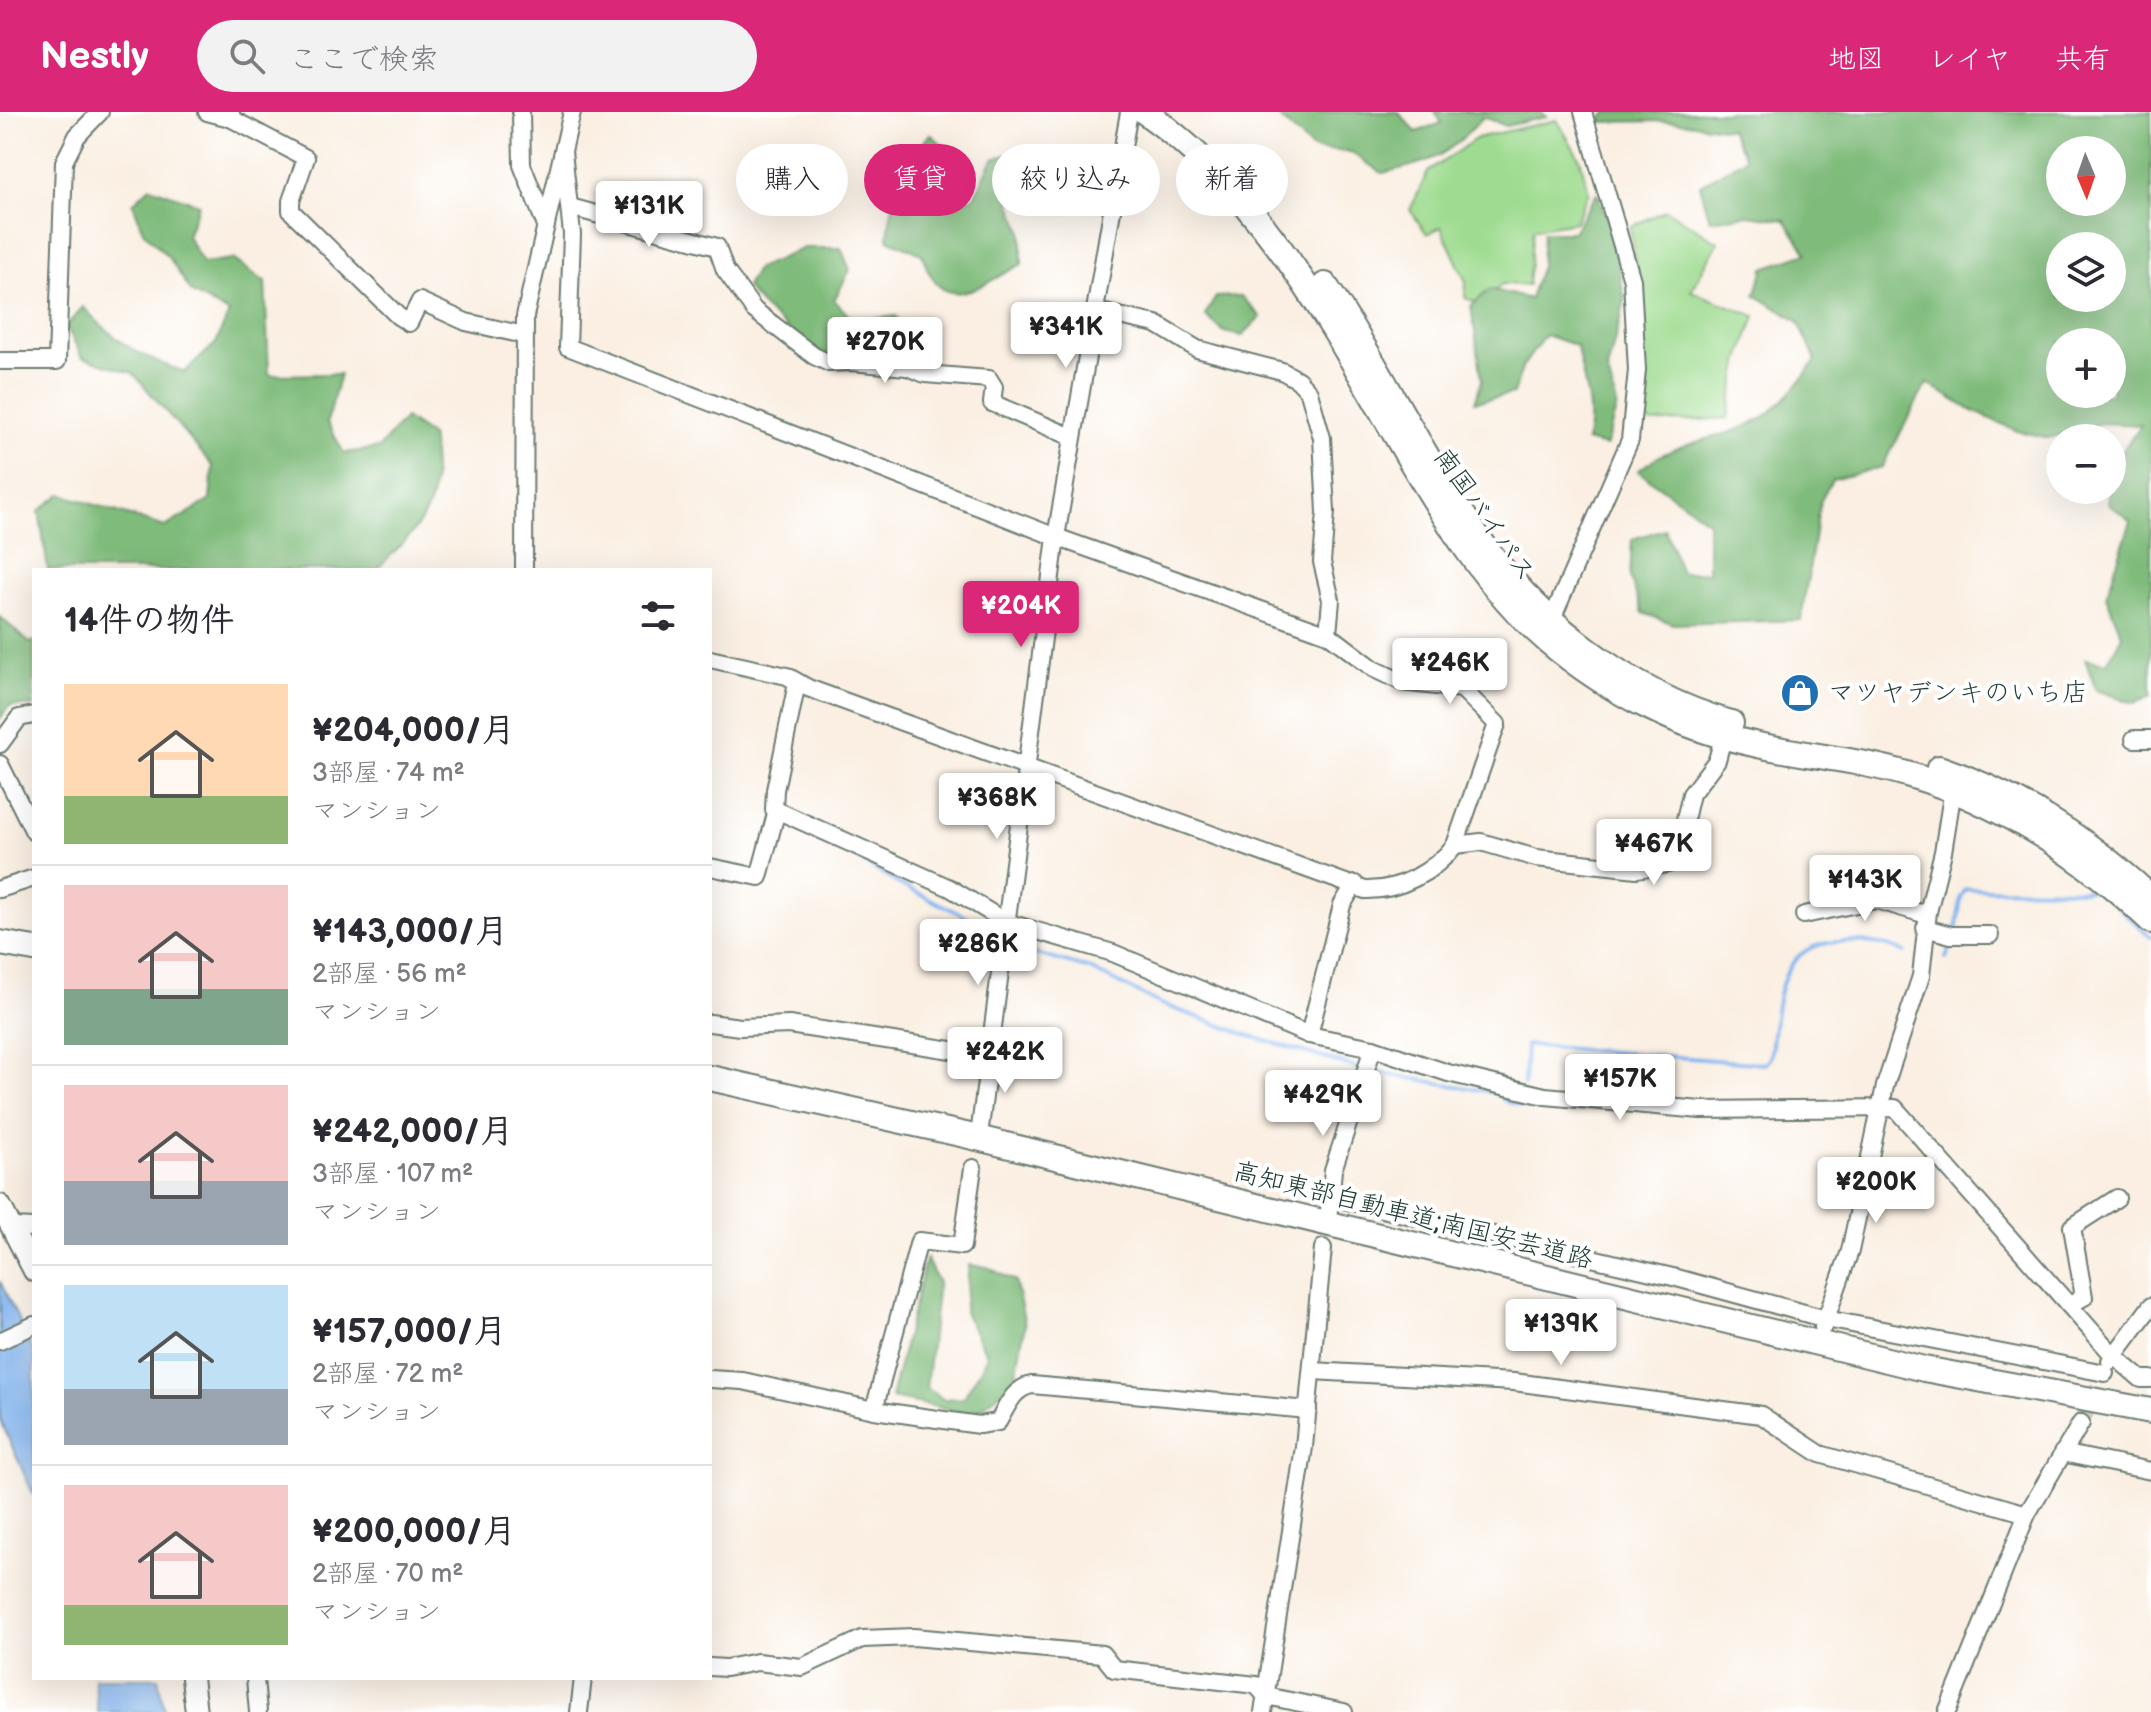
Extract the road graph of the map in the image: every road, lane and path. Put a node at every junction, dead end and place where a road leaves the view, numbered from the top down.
1 (100, 112) edge
2 (207, 112) edge
3 (521, 112) edge
4 (572, 112) edge
5 (1129, 112) edge
6 (1145, 112) edge
7 (1168, 112) edge
8 (1583, 112) edge
9 (230, 115) edge
10 (563, 151) junction
11 (570, 207) junction
12 (546, 226) junction
13 (1096, 311) junction
14 (524, 335) junction
15 (0, 361) edge
16 (1072, 437) junction
17 (1056, 537) junction
18 (524, 568) edge
19 (1552, 619) junction
20 (1328, 634) junction
21 (712, 659) edge
22 (802, 685) junction
23 (32, 715) edge
24 (1725, 729) junction
25 (0, 744) edge
26 (0, 764) edge
27 (1027, 766) junction
28 (1953, 789) junction
29 (777, 810) junction
30 (32, 828) edge
31 (1455, 845) junction
32 (712, 867) edge
33 (32, 879) edge
34 (1355, 884) junction
35 (0, 889) edge
36 (2150, 893) edge
37 (1804, 915) dead end
38 (2151, 921) edge
39 (1006, 922) junction
40 (1926, 922) junction
41 (1990, 935) dead end
42 (0, 943) edge
43 (32, 949) edge
44 (712, 1023) edge
45 (1309, 1035) junction
46 (1373, 1048) junction
47 (990, 1056) junction
48 (712, 1078) edge
49 (1881, 1107) junction
50 (980, 1128) dead end
51 (973, 1168) dead end
52 (2117, 1198) dead end
53 (0, 1205) edge
54 (13, 1227) junction
55 (32, 1228) edge
56 (1323, 1248) dead end
57 (32, 1267) edge
58 (2069, 1305) junction
59 (2151, 1306) edge
60 (1824, 1323) junction
61 (32, 1326) edge
62 (0, 1341) edge
63 (2113, 1355) junction
64 (1924, 1369) junction
65 (1312, 1371) junction
66 (712, 1379) edge
67 (2151, 1379) edge
68 (2035, 1391) junction
69 (2151, 1399) edge
70 (874, 1410) junction
71 (1308, 1410) junction
72 (2151, 1411) edge
73 (2081, 1423) tunnel mouth
74 (2151, 1427) edge
75 (2062, 1453) junction
76 (2151, 1471) edge
77 (2027, 1514) junction
78 (712, 1667) edge
79 (192, 1680) edge
80 (255, 1680) edge
81 (583, 1680) edge
82 (1265, 1704) edge
83 (196, 1712) edge
84 (258, 1712) edge
85 (579, 1712) edge
86 (1344, 1712) edge
87 (1947, 1712) edge

1 - 15 street
2 - 9 street
3 - 12 street
4 - 10 street
5 - 13 street
6 - 24 highway, 南国バイパス
7 - 19 highway, 南国バイパス
8 - 19 street
9 - 14 street
10 - 11 street
10 - 12 street
11 - 16 street
11 - 17 street
12 - 14 street
13 - 16 street
13 - 20 street
14 - 18 street
16 - 17 street
17 - 20 street
17 - 27 street
19 - 24 highway, 南国バイパス
20 - 31 street
21 - 22 street
22 - 27 street
22 - 29 street
23 - 25 street
24 - 28 highway, 南国バイパス
24 - 31 street
24 - 36 highway, 南国バイパス
26 - 30 street
27 - 34 street
27 - 39 street
28 - 38 highway, 南国バイパス
28 - 40 street
29 - 32 street
29 - 39 street
31 - 34 street
33 - 35 street
34 - 45 street
37 - 40 street
39 - 45 street
39 - 47 street
40 - 41 street
40 - 49 street
42 - 43 highway
44 - 47 street
45 - 46 street
46 - 49 street
46 - 60 street
47 - 50 street
48 - 64 highway, 高知東部自動車道;南国安芸道路
49 - 58 street
49 - 60 street
51 - 70 street
52 - 58 street
53 - 54 main road
54 - 55 street
54 - 57 main road
56 - 65 street
58 - 63 street
59 - 63 street
60 - 63 street
61 - 62 street
63 - 67 street
64 - 68 highway, 高知東部自動車道;南国安芸道路
64 - 74 highway
65 - 71 street
65 - 77 street
66 - 70 street
68 - 69 highway
68 - 72 highway, 高知東部自動車道;南国安芸道路
70 - 71 street
71 - 82 street
73 - 75 street
75 - 76 street
75 - 77 street
77 - 87 street
78 - 82 street
79 - 83 main road
80 - 84 street
81 - 85 street
82 - 86 street

